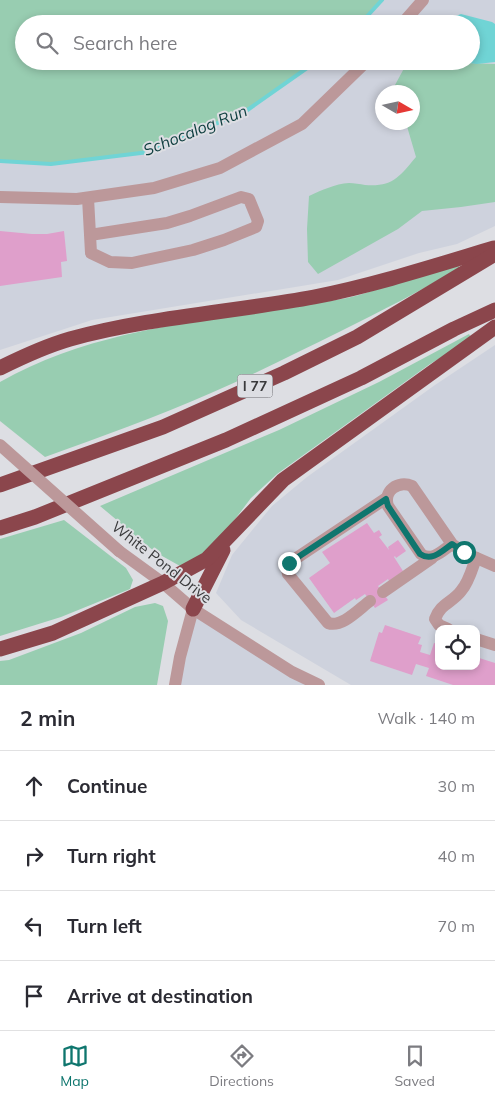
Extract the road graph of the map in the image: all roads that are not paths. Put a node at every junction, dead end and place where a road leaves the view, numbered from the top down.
1 (423, 0) edge
2 (410, 15) edge
3 (358, 70) edge
4 (0, 197) edge
5 (88, 198) junction
6 (90, 235) junction
7 (495, 248) edge
8 (495, 254) edge
9 (495, 310) edge
10 (495, 327) edge
11 (0, 368) edge
12 (0, 445) edge
13 (0, 485) edge
14 (386, 499) junction
15 (0, 528) edge
16 (234, 531) junction
17 (452, 544) junction
18 (432, 558) junction
19 (476, 558) junction
20 (495, 566) edge
21 (163, 583) junction
22 (383, 592) dead end
23 (370, 601) dead end
24 (193, 609) junction
25 (438, 625) edge
26 (480, 640) edge
27 (495, 645) edge
28 (0, 649) edge
29 (175, 685) edge
30 (319, 685) edge

1 - 2 street
3 - 5 street
4 - 5 street
5 - 6 street
6 - 6 street
7 - 11 highway
8 - 13 highway, I 77
9 - 15 highway, I 77
10 - 16 highway
12 - 21 street, White Pond Drive, bridge
14 - 17 street
14 - 18 street
14 - 23 street
16 - 21 highway
16 - 24 highway
17 - 18 street
17 - 19 street
18 - 22 street
19 - 20 street
19 - 25 street
21 - 24 street, White Pond Drive
21 - 28 highway
24 - 29 street
24 - 30 street, White Pond Drive
26 - 27 street

